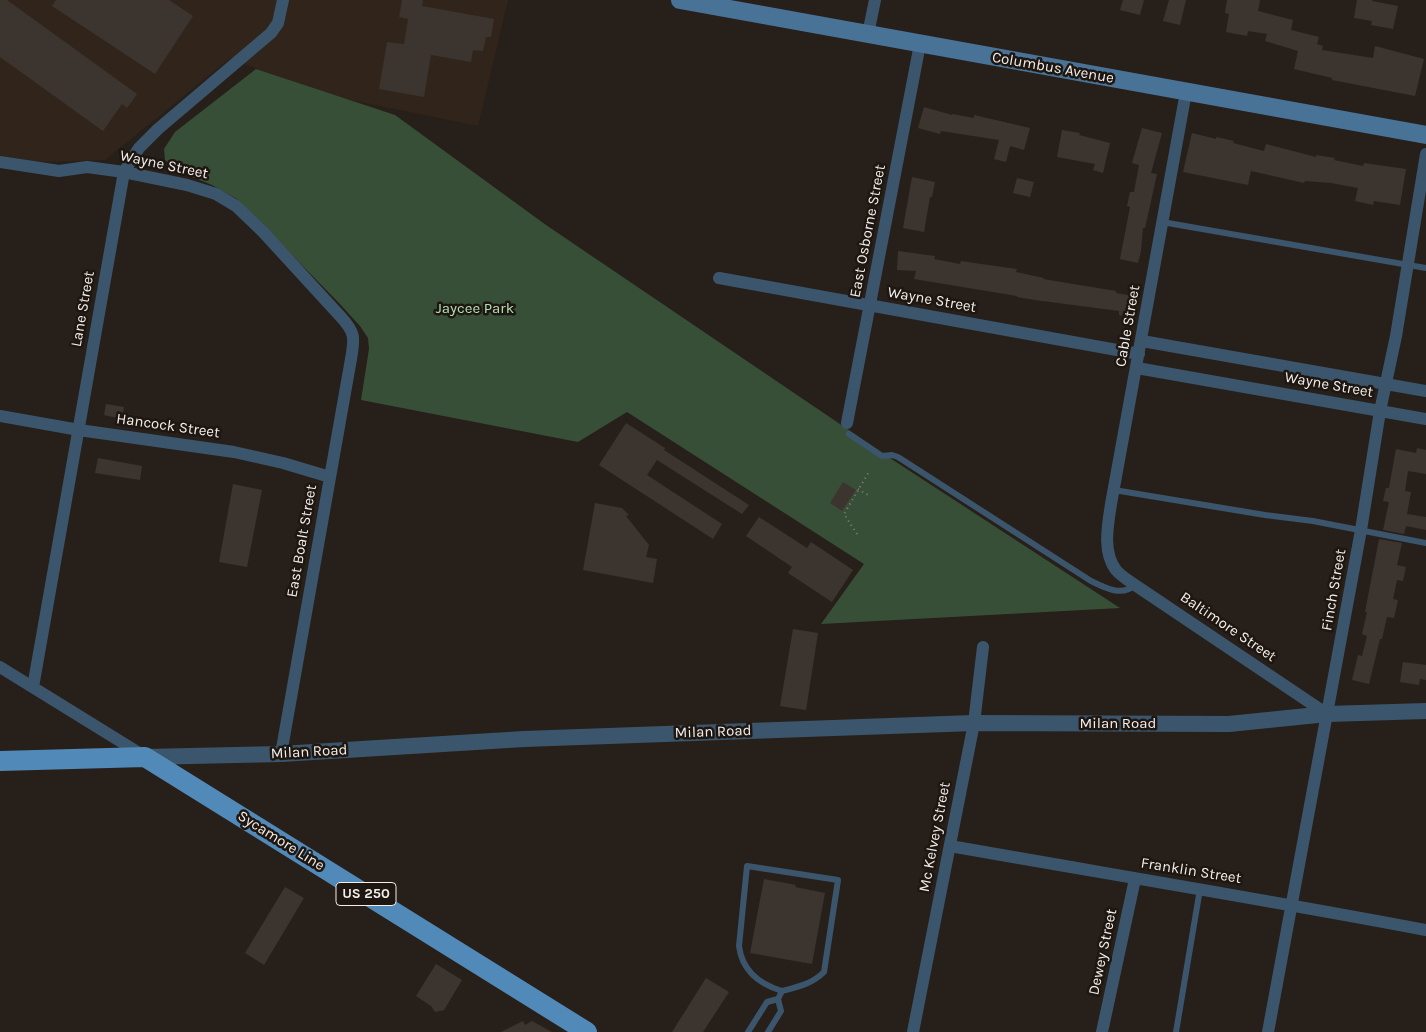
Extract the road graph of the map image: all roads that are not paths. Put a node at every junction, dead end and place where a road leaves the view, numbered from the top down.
1 (283, 0) edge
2 (680, 0) edge
3 (875, 0) edge
4 (868, 34) junction
5 (920, 44) junction
6 (1186, 92) junction
7 (1426, 135) edge
8 (1426, 154) edge
9 (0, 162) edge
10 (124, 172) junction
11 (1162, 222) junction
12 (1407, 264) junction
13 (1426, 268) edge
14 (719, 278) dead end
15 (870, 306) junction
16 (353, 333) joint
17 (1142, 341) junction
18 (1139, 354) junction
19 (1137, 368) junction
20 (1385, 384) junction
21 (1426, 391) edge
22 (1380, 411) junction
23 (0, 416) edge
24 (1426, 419) edge
25 (848, 429) joint
26 (78, 430) junction
27 (330, 477) junction
28 (1114, 490) junction
29 (1361, 530) junction
30 (1426, 543) edge
31 (1113, 565) joint
32 (1134, 585) junction
33 (983, 646) dead end
34 (0, 667) edge
35 (33, 688) junction
36 (1426, 711) edge
37 (1327, 714) junction
38 (974, 723) junction
39 (281, 754) junction
40 (145, 757) junction
41 (0, 761) edge
42 (950, 846) junction
43 (1135, 879) junction
44 (1200, 890) junction
45 (1293, 904) junction
46 (1426, 930) edge
47 (782, 991) junction
48 (778, 999) junction
49 (587, 1032) edge
50 (748, 1032) edge
51 (768, 1032) edge
52 (913, 1032) edge
53 (1102, 1032) edge
54 (1176, 1032) edge
55 (1268, 1032) edge

1 - 10 street, Lane Street
2 - 4 main road, Columbus Avenue
3 - 4 street
4 - 5 main road, Columbus Avenue
5 - 6 main road, Columbus Avenue
5 - 15 street, East Osborne Street
6 - 7 main road, Columbus Avenue
6 - 11 street, Cable Street
8 - 12 street, Finch Street
9 - 10 street, Wayne Street
10 - 16 street, Wayne Street
10 - 26 street, Lane Street
11 - 12 lane
11 - 17 street, Cable Street
12 - 13 lane
12 - 20 street, Finch Street
14 - 15 street, Wayne Street
15 - 18 street, Wayne Street
15 - 25 street, East Osborne Street
16 - 27 street, East Boalt Street
17 - 18 street, Cable Street
17 - 20 street, Wayne Street
18 - 19 street, Cable Street
19 - 22 street, Wayne Street
19 - 28 street, Cable Street
20 - 21 street, Wayne Street
20 - 22 street, Finch Street
22 - 24 street, Wayne Street
22 - 29 street, Finch Street
23 - 26 street, Hancock Street
25 - 32 lane
26 - 27 street, Hancock Street
26 - 35 street, Lane Street
27 - 39 street, East Boalt Street
28 - 29 lane
28 - 31 street, Cable Street
29 - 30 lane
29 - 37 street, Finch Street
31 - 32 street, Baltimore Street
32 - 37 street, Baltimore Street
33 - 38 street, Mc Kelvey Street
34 - 35 street, Sycamore Line
35 - 40 street, Sycamore Line
36 - 37 street, Milan Road
37 - 38 street, Milan Road
37 - 45 street, Finch Street
38 - 39 street, Milan Road
38 - 42 street, Mc Kelvey Street
39 - 40 street, Milan Road
40 - 41 main road, Milan Road
40 - 49 main road, Sycamore Line / US 250
42 - 43 street, Franklin Street
42 - 52 street, Mc Kelvey Street
43 - 44 street, Franklin Street
43 - 53 street, Dewey Street
44 - 45 street, Franklin Street
44 - 54 lane
45 - 46 street, Franklin Street
45 - 55 street, Finch Street
47 - 47 lane
47 - 48 lane
48 - 50 lane
48 - 51 lane

